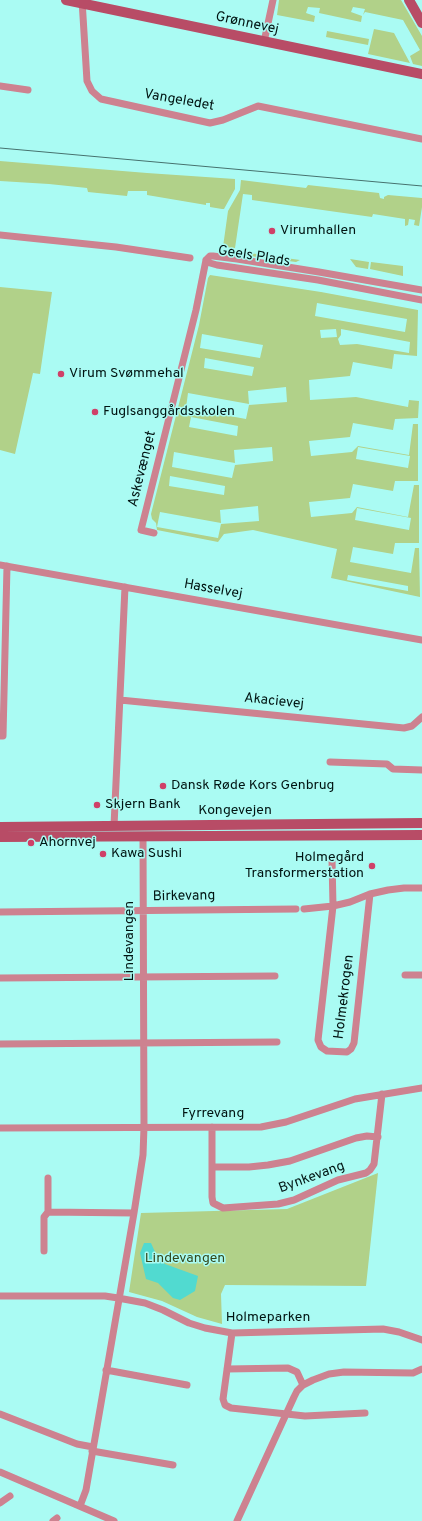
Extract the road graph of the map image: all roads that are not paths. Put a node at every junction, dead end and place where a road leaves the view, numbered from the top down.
1 (66, 0) edge
2 (273, 0) edge
3 (409, 0) edge
4 (82, 2) edge
5 (422, 22) edge
6 (264, 42) junction
7 (422, 74) edge
8 (0, 86) edge
9 (28, 90) dead end
10 (422, 139) edge
11 (0, 235) edge
12 (190, 258) dead end
13 (206, 260) junction
14 (422, 290) edge
15 (422, 300) edge
16 (154, 533) dead end
17 (3, 566) edge
18 (125, 587) junction
19 (422, 640) edge
20 (120, 700) junction
21 (422, 717) edge
22 (0, 736) edge
23 (330, 762) dead end
24 (422, 770) edge
25 (422, 823) edge
26 (114, 826) junction
27 (0, 827) edge
28 (422, 835) edge
29 (143, 836) junction
30 (0, 837) edge
31 (332, 859) dead end
32 (422, 888) edge
33 (370, 894) junction
34 (333, 906) junction
35 (296, 909) dead end
36 (304, 909) dead end
37 (143, 910) junction
38 (0, 912) edge
39 (405, 975) dead end
40 (422, 975) edge
41 (275, 976) dead end
42 (144, 977) junction
43 (0, 978) edge
44 (277, 1042) dead end
45 (144, 1043) junction
46 (0, 1044) edge
47 (422, 1088) edge
48 (382, 1094) junction
49 (144, 1127) junction
50 (212, 1127) junction
51 (0, 1128) edge
52 (378, 1137) junction
53 (212, 1167) junction
54 (48, 1178) dead end
55 (48, 1212) junction
56 (134, 1213) junction
57 (44, 1251) dead end
58 (0, 1296) edge
59 (118, 1298) junction
60 (232, 1332) junction
61 (422, 1340) edge
62 (227, 1369) junction
63 (422, 1369) edge
64 (106, 1370) junction
65 (187, 1385) dead end
66 (303, 1385) junction
67 (364, 1413) dead end
68 (0, 1414) edge
69 (287, 1414) junction
70 (93, 1449) junction
71 (173, 1465) dead end
72 (0, 1472) edge
73 (10, 1496) dead end
74 (0, 1503) edge
75 (80, 1506) junction
76 (114, 1521) edge
77 (237, 1521) edge

1 - 4 main road, Grønnevej
2 - 6 street
3 - 5 main road
4 - 6 main road, Grønnevej
4 - 10 street, Vangeledet
6 - 7 main road, Grønnevej
8 - 9 street
11 - 12 street
13 - 14 street, Geels Plads
13 - 15 street, Geels Plads
13 - 16 street, Askevænget
17 - 18 street, Hasselvej
17 - 22 street
18 - 19 street, Hasselvej
18 - 20 street
20 - 21 street, Akacievej
20 - 26 street
23 - 24 street
25 - 26 main road, Kongevejen
26 - 27 main road, Kongevejen
28 - 29 main road, Kongevejen
29 - 30 main road, Kongevejen
29 - 37 street, Lindevangen
31 - 34 street, Holmekrogen
32 - 33 street
33 - 34 street
33 - 34 street, Holmekrogen
34 - 36 street
35 - 37 street, Birkevang
37 - 38 street, Birkevang
37 - 42 street, Lindevangen
39 - 40 street
41 - 42 street
42 - 43 street
42 - 45 street, Lindevangen
44 - 45 street
45 - 46 street
45 - 49 street, Lindevangen
47 - 48 street, Fyrrevang
48 - 50 street, Fyrrevang
48 - 52 street, Bynkevang
49 - 50 street, Fyrrevang
49 - 51 street, Fyrrevang
49 - 56 street, Lindevangen
50 - 53 street, Bynkevang
52 - 53 street
52 - 53 street, Bynkevang
54 - 55 street
55 - 56 street
55 - 57 street
56 - 59 street, Lindevangen
58 - 59 street, Holmeparken
59 - 60 street, Holmeparken
59 - 64 street, Lindevangen
60 - 61 street, Holmeparken
60 - 62 street
62 - 66 street
62 - 69 street
63 - 66 street
64 - 65 street
64 - 70 street, Lindevangen
66 - 69 street
67 - 69 street
68 - 70 street
69 - 77 street
70 - 71 street
70 - 75 street, Lindevangen
72 - 75 street
73 - 74 street
75 - 76 street

